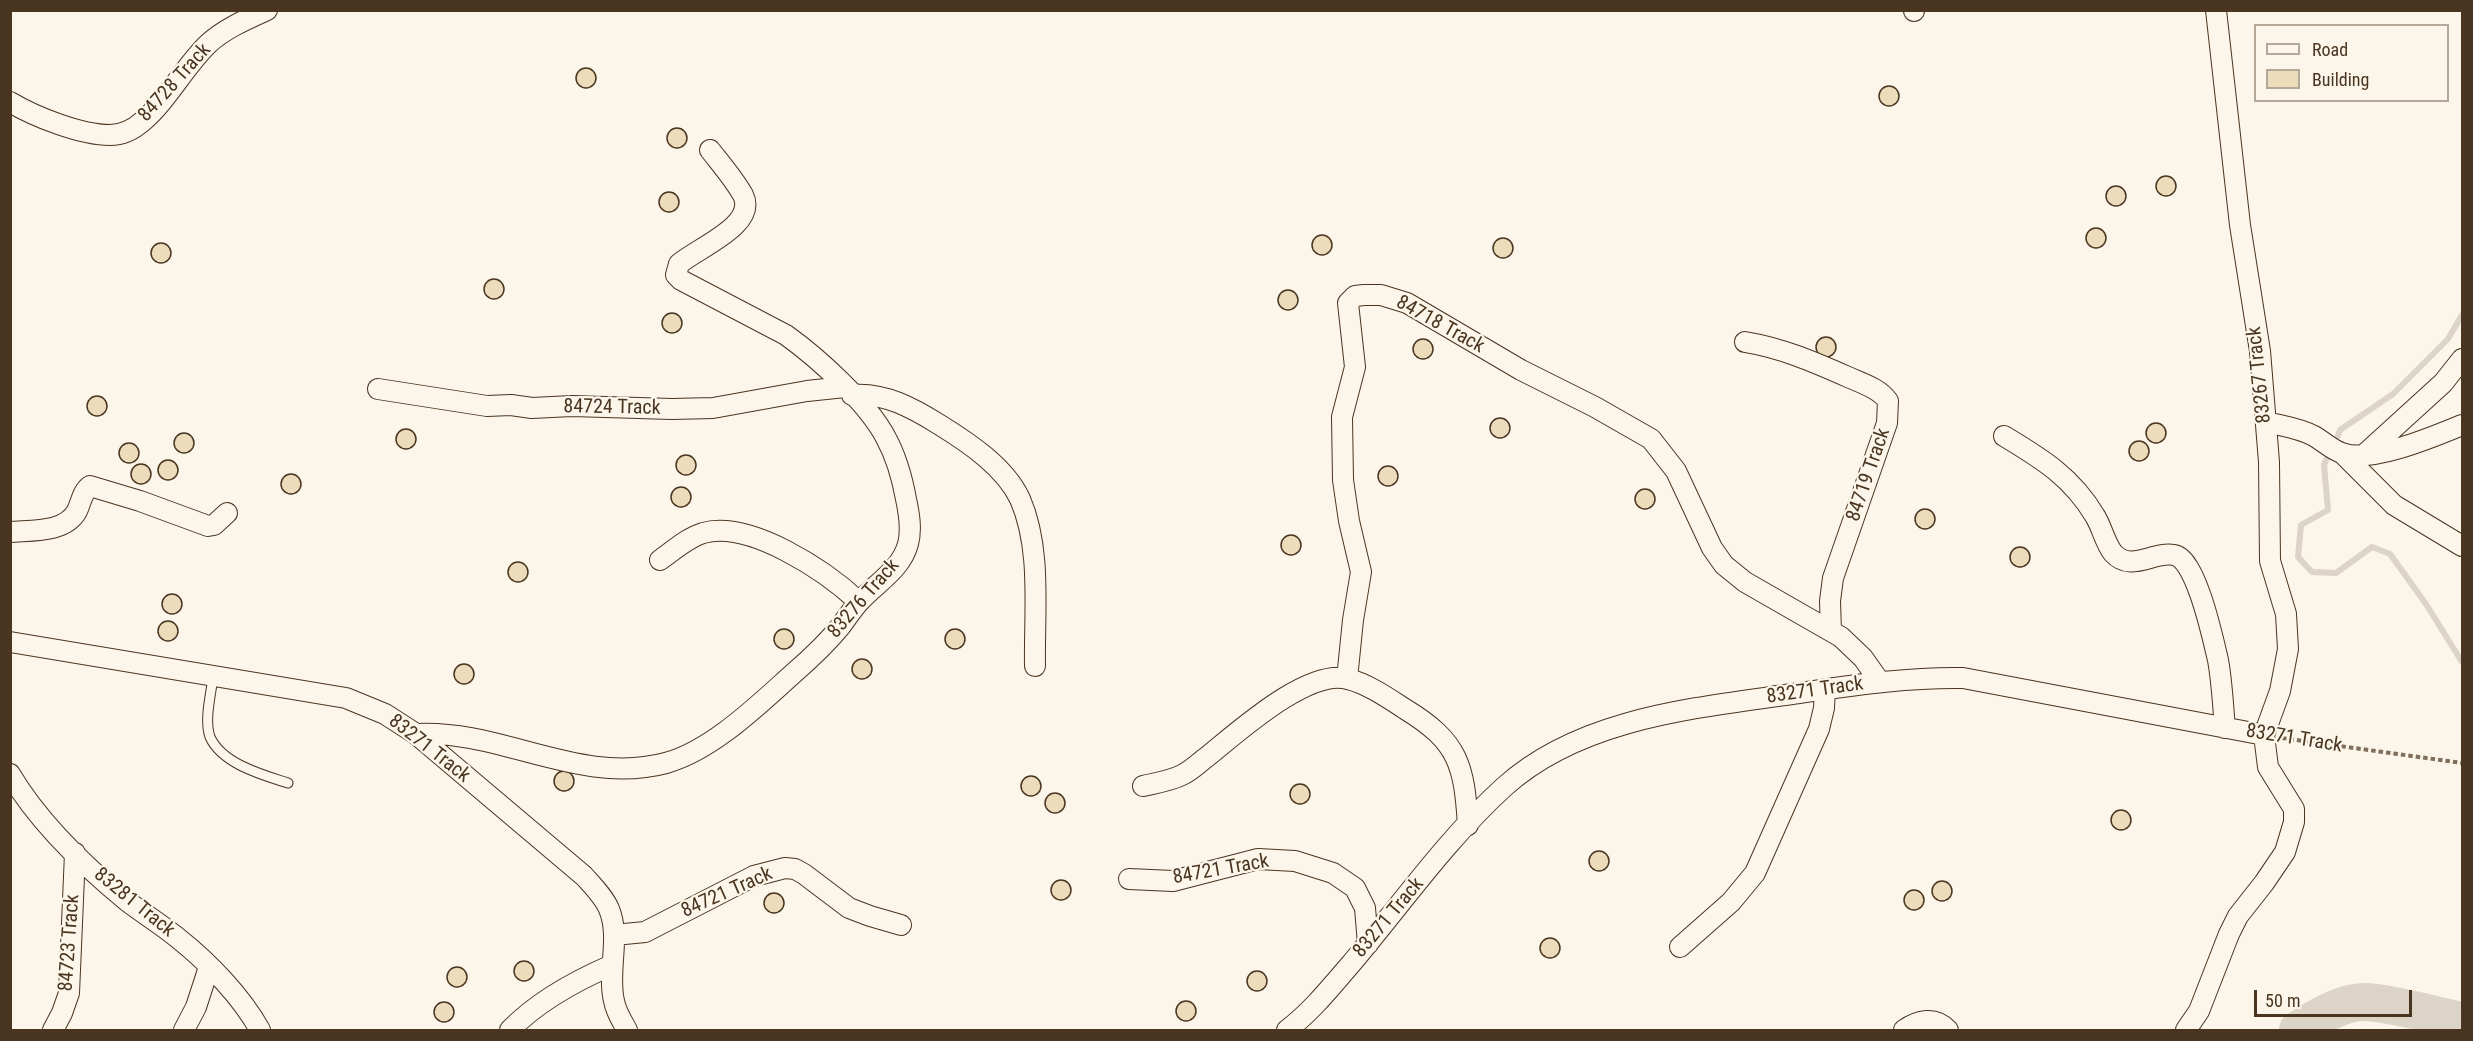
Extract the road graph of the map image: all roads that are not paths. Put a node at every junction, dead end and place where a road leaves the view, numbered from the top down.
1 (267, 10) edge
2 (2216, 10) edge
3 (10, 102) edge
4 (710, 150) dead end
5 (1745, 342) dead end
6 (2463, 359) edge
7 (378, 389) dead end
8 (848, 391) junction
9 (2266, 423) junction
10 (2463, 425) edge
11 (2004, 436) dead end
12 (2343, 454) junction
13 (2365, 454) junction
14 (227, 513) dead end
15 (10, 532) edge
16 (2463, 546) edge
17 (660, 560) dead end
18 (859, 602) junction
19 (1831, 631) junction
20 (10, 642) edge
21 (1035, 666) dead end
22 (213, 677) junction
23 (1347, 679) junction
24 (1880, 682) junction
25 (1825, 689) junction
26 (2225, 728) junction
27 (416, 734) junction
28 (2264, 735) junction
29 (10, 774) edge
30 (288, 783) dead end
31 (1143, 786) dead end
32 (1468, 825) junction
33 (75, 853) junction
34 (1130, 879) dead end
35 (901, 925) dead end
36 (614, 935) junction
37 (1368, 944) junction
38 (1680, 947) dead end
39 (612, 965) junction
40 (209, 967) junction
41 (53, 1030) edge
42 (184, 1030) edge
43 (260, 1030) edge
44 (510, 1030) edge
45 (627, 1030) edge
46 (1287, 1030) edge
47 (1904, 1030) edge
48 (1948, 1030) edge
49 (2186, 1030) edge

1 - 3 street, 84728 Track
2 - 9 street, 83267 Track
4 - 8 street, 83276 Track
5 - 19 street, 84719 Track
6 - 13 street
7 - 8 street, 84724 Track
8 - 18 street, 83276 Track
8 - 21 street, 84724 Track
9 - 12 street
9 - 28 street, 83267 Track
10 - 13 street
11 - 26 street
12 - 13 street
12 - 16 street
14 - 15 street
17 - 18 street
18 - 27 street, 83276 Track
19 - 23 street, 84718 Track
19 - 24 street, 84718 Track
20 - 22 street, 83271 Track
22 - 27 street, 83271 Track
22 - 30 lane
23 - 31 street
23 - 32 street
24 - 25 street, 83271 Track
24 - 26 street, 83271 Track
25 - 32 street, 83271 Track
25 - 38 street
26 - 28 street, 83271 Track
27 - 36 street, 83271 Track
28 - 49 street
29 - 33 street, 83281 Track
32 - 37 street, 83271 Track
33 - 40 street, 83281 Track
33 - 41 street, 84723 Track
34 - 37 street, 84721 Track
35 - 36 street, 84721 Track
36 - 39 street, 83271 Track
37 - 46 street, 83271 Track
39 - 44 street
39 - 45 street, 83271 Track
40 - 42 street
40 - 43 street, 83281 Track
47 - 48 street

